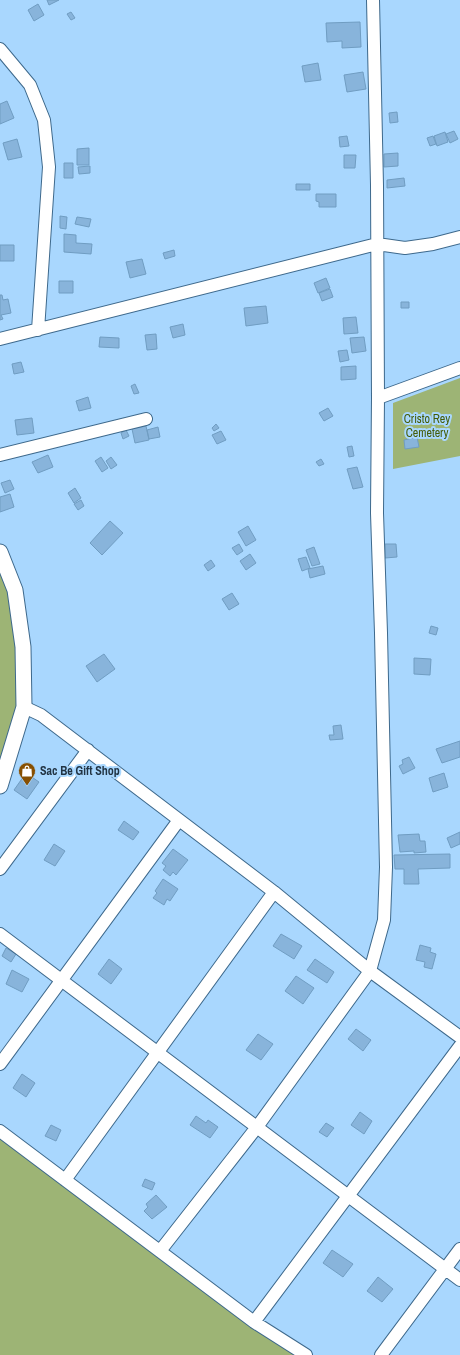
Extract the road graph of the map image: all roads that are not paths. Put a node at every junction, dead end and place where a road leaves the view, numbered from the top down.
1 (373, 0) edge
2 (0, 49) edge
3 (460, 237) edge
4 (377, 244) junction
5 (38, 330) junction
6 (0, 339) edge
7 (460, 368) edge
8 (378, 398) junction
9 (146, 419) dead end
10 (0, 455) edge
11 (0, 552) edge
12 (24, 707) junction
13 (88, 750) junction
14 (0, 786) edge
15 (179, 820) junction
16 (0, 869) edge
17 (274, 892) junction
18 (0, 934) edge
19 (370, 971) junction
20 (61, 980) junction
21 (460, 1036) edge
22 (460, 1046) edge
23 (158, 1053) junction
24 (0, 1064) edge
25 (257, 1127) junction
26 (0, 1131) edge
27 (64, 1180) junction
28 (348, 1196) junction
29 (460, 1249) edge
30 (160, 1251) junction
31 (445, 1269) junction
32 (460, 1280) edge
33 (254, 1322) junction
34 (306, 1355) edge
35 (381, 1355) edge

1 - 4 street
2 - 5 street
3 - 4 street
4 - 5 street
4 - 8 street
5 - 6 street
7 - 8 street
8 - 19 street
9 - 10 street
11 - 12 main road
12 - 13 street
12 - 14 main road
13 - 15 street
13 - 16 street
15 - 17 street
15 - 20 street
17 - 19 street
17 - 23 street
18 - 20 street
19 - 21 street
19 - 25 street
20 - 23 street
20 - 24 street
22 - 28 street
23 - 25 street
23 - 27 street
25 - 28 street
25 - 30 street
26 - 27 street
27 - 30 street
28 - 31 street
28 - 33 street
29 - 31 street
30 - 33 street
31 - 32 street
31 - 35 street
33 - 34 street

